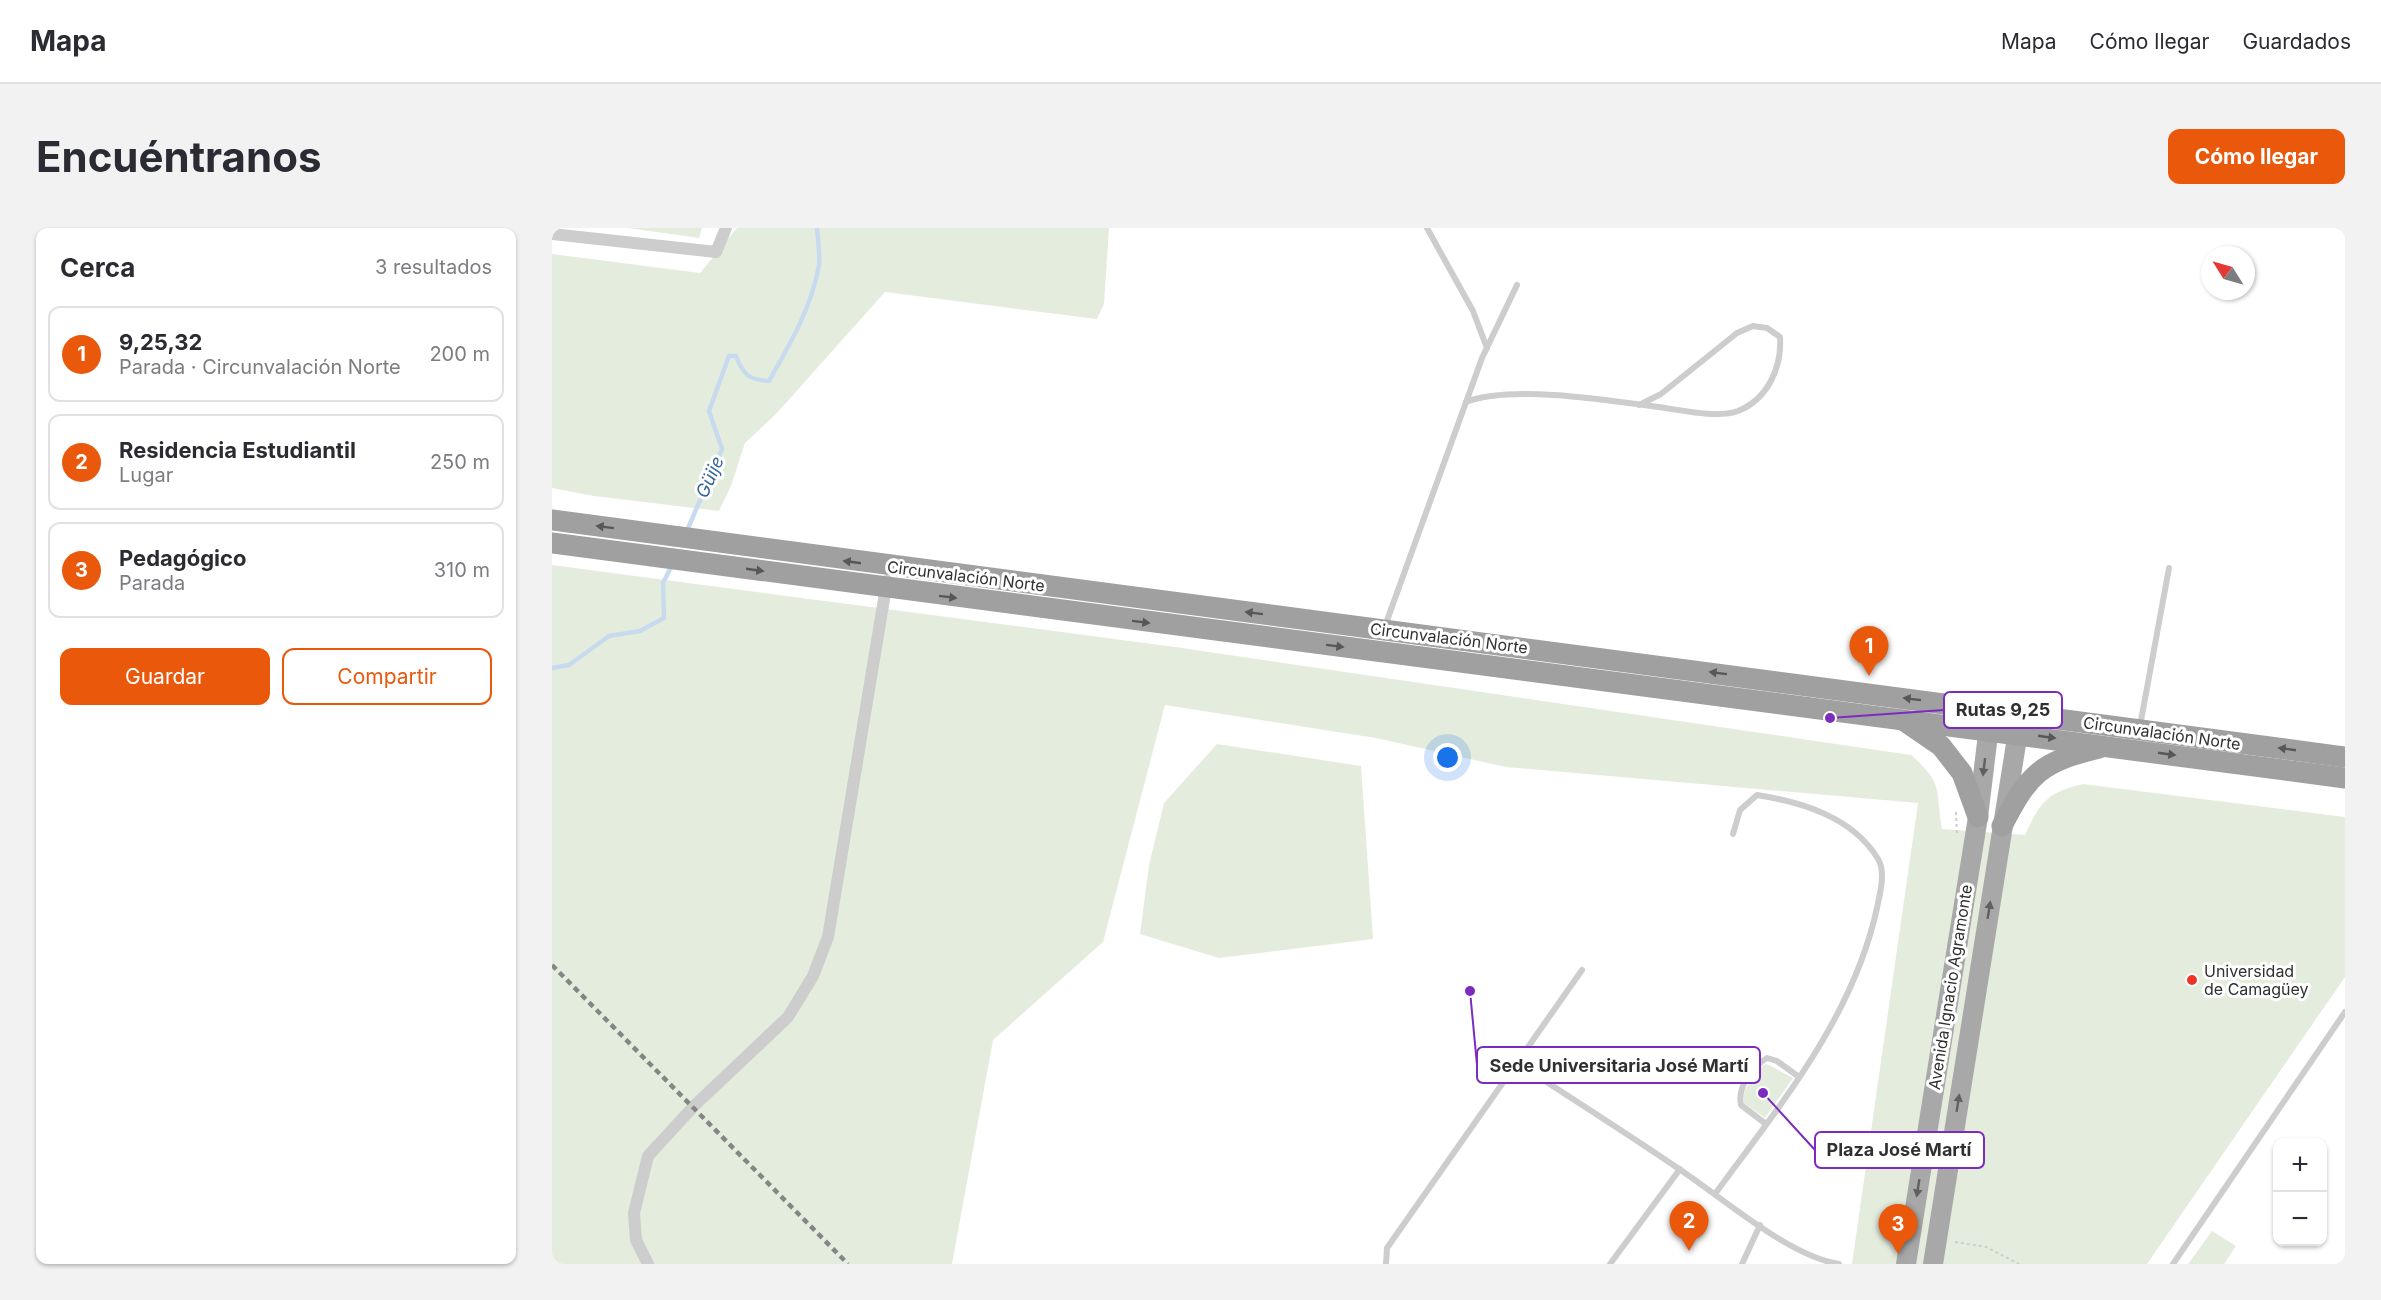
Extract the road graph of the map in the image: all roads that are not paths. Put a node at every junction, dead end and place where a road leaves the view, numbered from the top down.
1 (726, 228) edge
2 (1427, 228) edge
3 (552, 234) edge
4 (1517, 285) dead end
5 (1487, 348) junction
6 (1466, 402) junction
7 (1639, 405) junction
8 (552, 520) edge
9 (552, 543) edge
10 (889, 567) junction
11 (2169, 568) dead end
12 (886, 589) junction
13 (1384, 630) junction
14 (1900, 718) junction
15 (1990, 719) junction
16 (2019, 724) junction
17 (2139, 729) junction
18 (2109, 746) junction
19 (2345, 757) edge
20 (2345, 778) edge
21 (1978, 817) junction
22 (2002, 826) junction
23 (1733, 834) dead end
24 (1582, 970) dead end
25 (2345, 1012) edge
26 (1517, 1063) junction
27 (1799, 1077) junction
28 (1766, 1124) junction
29 (1680, 1169) junction
30 (1715, 1194) junction
31 (1760, 1225) junction
32 (648, 1264) edge
33 (1386, 1264) edge
34 (1610, 1264) edge
35 (1742, 1264) edge
36 (1839, 1264) edge
37 (1906, 1264) edge
38 (1933, 1264) edge
39 (2173, 1264) edge

1 - 3 street
2 - 5 lane
4 - 5 lane
5 - 6 lane
6 - 7 lane
6 - 13 lane
7 - 7 lane
10 -> 8 highway, Circunvalación Norte
9 -> 12 highway, Circunvalación Norte
10 - 12 street
13 -> 10 highway, Circunvalación Norte
11 - 17 lane
12 -> 14 highway, Circunvalación Norte
12 - 32 street
15 -> 13 highway, Circunvalación Norte
14 - 15 highway, Circunvalación Norte
14 - 21 highway
15 - 16 highway, Circunvalación Norte
15 -> 21 main road, Avenida Ignacio Agramonte
16 - 17 highway, Circunvalación Norte
16 -> 18 highway, Circunvalación Norte
16 - 22 main road, Avenida Ignacio Agramonte
19 -> 17 highway, Circunvalación Norte
18 -> 20 highway, Circunvalación Norte
18 - 22 highway
21 -> 37 main road, Avenida Ignacio Agramonte
38 -> 22 main road, Avenida Ignacio Agramonte
23 - 27 lane
24 - 26 lane
25 - 39 lane
26 - 29 lane
26 - 33 lane
27 - 28 lane
27 - 28 lane
28 - 30 lane
29 - 30 lane
29 - 34 lane
30 - 31 lane
31 - 35 lane
31 - 36 lane

